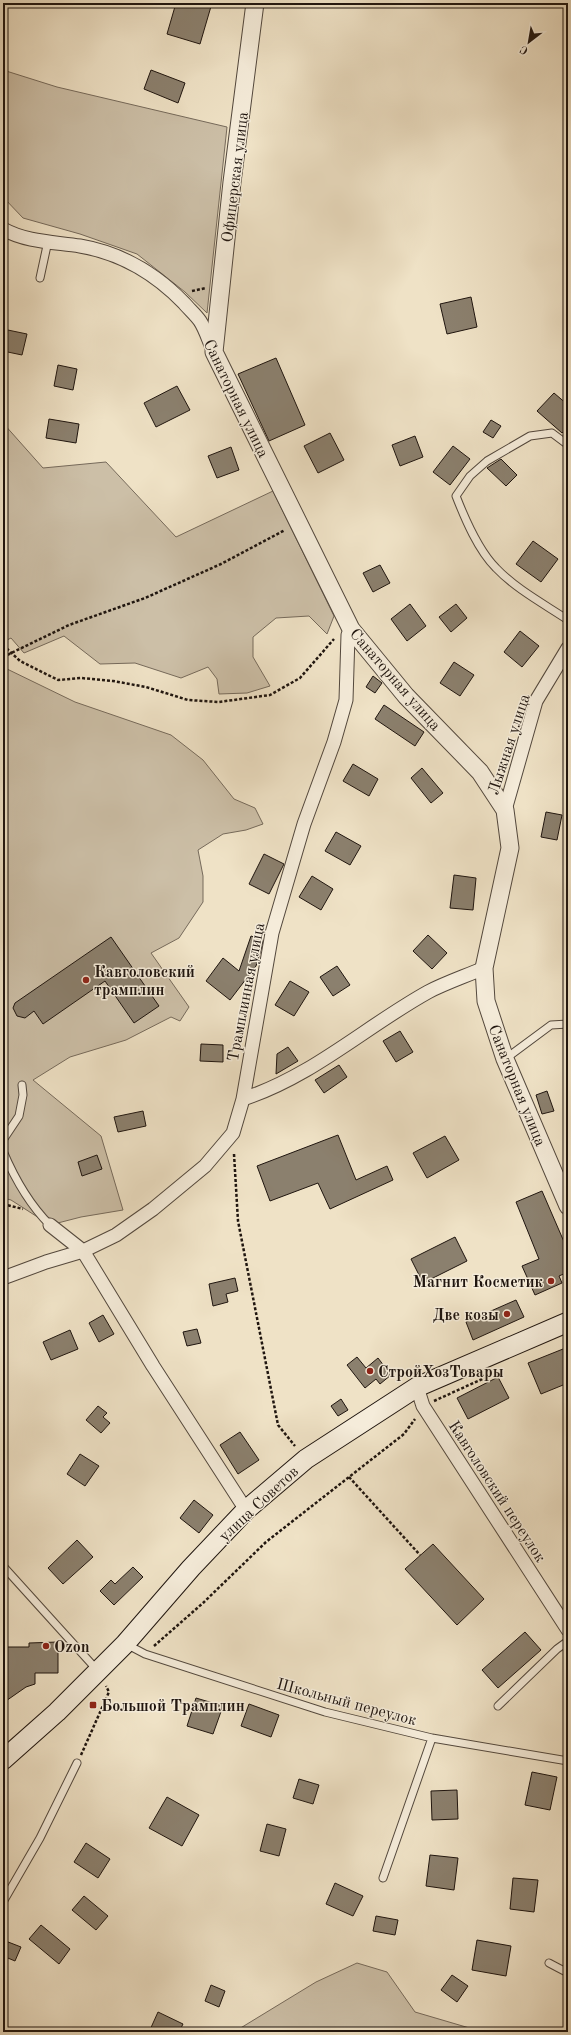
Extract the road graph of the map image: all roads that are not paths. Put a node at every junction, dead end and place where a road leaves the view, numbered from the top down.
1 (255, 3) edge
2 (3, 230) edge
3 (48, 241) junction
4 (40, 278) dead end
5 (214, 352) junction
6 (568, 445) edge
7 (568, 620) edge
8 (349, 632) junction
9 (568, 648) edge
10 (505, 810) junction
11 (484, 968) junction
12 (568, 1024) edge
13 (504, 1059) junction
14 (22, 1085) dead end
15 (243, 1099) junction
16 (3, 1140) edge
17 (3, 1151) edge
18 (568, 1206) edge
19 (50, 1225) joint
20 (83, 1251) junction
21 (3, 1278) edge
22 (568, 1322) edge
23 (417, 1387) junction
24 (246, 1510) junction
25 (3, 1566) edge
26 (568, 1630) edge
27 (568, 1641) edge
28 (125, 1644) junction
29 (99, 1672) junction
30 (498, 1706) dead end
31 (432, 1738) junction
32 (3, 1760) edge
33 (568, 1761) edge
34 (77, 1763) road end
35 (383, 1878) dead end
36 (3, 1902) edge
37 (549, 1963) dead end
38 (568, 1973) edge

1 - 5 street, Офицерская улица
2 - 3 street, Санаторная улица
3 - 4 lane
3 - 5 street, Санаторная улица
5 - 8 street, Санаторная улица
6 - 7 lane
8 - 10 street, Санаторная улица
8 - 15 street, Трамплинная улица
9 - 10 street, Лыжная улица
10 - 11 street, Санаторная улица
11 - 13 street, Санаторная улица
11 - 15 street
12 - 13 lane
13 - 18 street, Санаторная улица
14 - 16 lane
15 - 20 street, Трамплинная улица
17 - 19 lane
19 - 20 street
20 - 21 street
20 - 24 street
22 - 23 main road, улица Советов
23 - 24 main road, улица Советов
23 - 26 street, Кавголовский переулок
24 - 28 main road, улица Советов
25 - 29 lane
27 - 30 lane
28 - 29 main road, улица Советов
28 - 31 lane, Школьный переулок
29 - 32 main road, улица Советов
31 - 33 lane, Школьный переулок
31 - 35 lane
34 - 36 lane
37 - 38 lane

